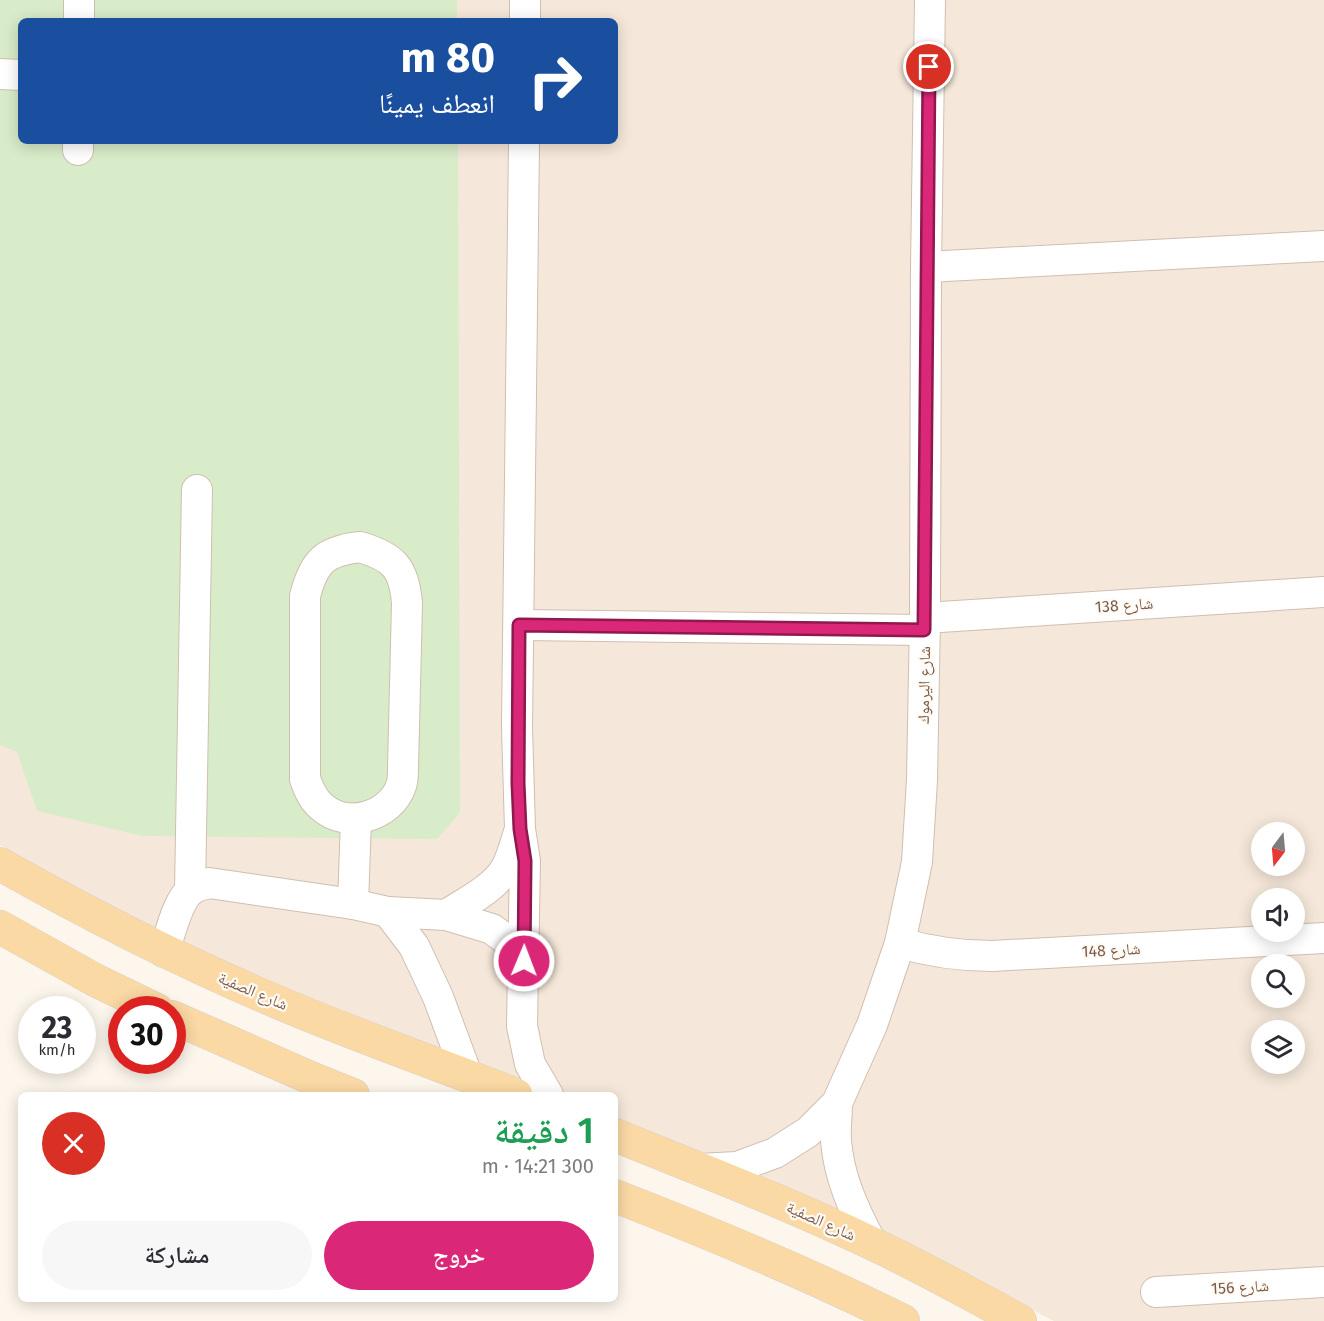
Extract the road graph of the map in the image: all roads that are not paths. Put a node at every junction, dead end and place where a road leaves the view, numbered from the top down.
1 (79, 0) edge
2 (525, 0) edge
3 (930, 0) edge
4 (79, 18) edge
5 (525, 18) edge
6 (0, 74) edge
7 (18, 75) edge
8 (524, 144) edge
9 (1324, 246) edge
10 (926, 267) junction
11 (197, 490) dead end
12 (1324, 592) edge
13 (925, 624) junction
14 (519, 625) junction
15 (356, 819) junction
16 (520, 829) junction
17 (0, 864) edge
18 (190, 891) junction
19 (353, 904) junction
20 (388, 912) junction
21 (446, 915) junction
22 (0, 927) edge
23 (1324, 938) edge
24 (900, 943) junction
25 (164, 952) junction
26 (524, 961) junction
27 (128, 996) edge
28 (186, 1023) edge
29 (467, 1075) junction
30 (346, 1092) edge
31 (509, 1092) edge
32 (546, 1092) edge
33 (837, 1103) junction
34 (618, 1136) edge
35 (699, 1169) junction
36 (618, 1197) edge
37 (871, 1242) junction
38 (1324, 1282) edge
39 (1156, 1292) dead end
40 (903, 1321) edge
41 (1020, 1321) edge

1 - 4 street
2 - 5 street
3 - 10 street, شارع اليرموك
6 - 7 street
8 - 14 street
9 - 10 street
10 - 13 street, شارع اليرموك
11 - 18 street
12 - 13 street, شارع 138
13 - 14 street, شارع 138
13 - 24 street, شارع اليرموك
14 - 16 street
15 - 15 street
15 - 19 street
16 - 21 street
16 - 26 street
17 - 25 main road, شارع الصفية
18 - 19 street
18 - 25 street
19 - 20 street
20 - 21 street
20 - 29 street
21 - 26 street
22 - 27 main road
23 - 24 street, شارع 148
24 - 33 street, شارع اليرموك
25 - 29 main road, شارع الصفية
26 - 32 street
28 - 30 main road
29 - 31 main road, شارع الصفية
33 - 35 street, شارع اليرموك
33 - 37 street, شارع اليرموك
34 - 35 main road, شارع الصفية
35 - 37 main road, شارع الصفية
36 - 40 main road
37 - 41 main road, شارع الصفية
38 - 39 street, شارع 156

